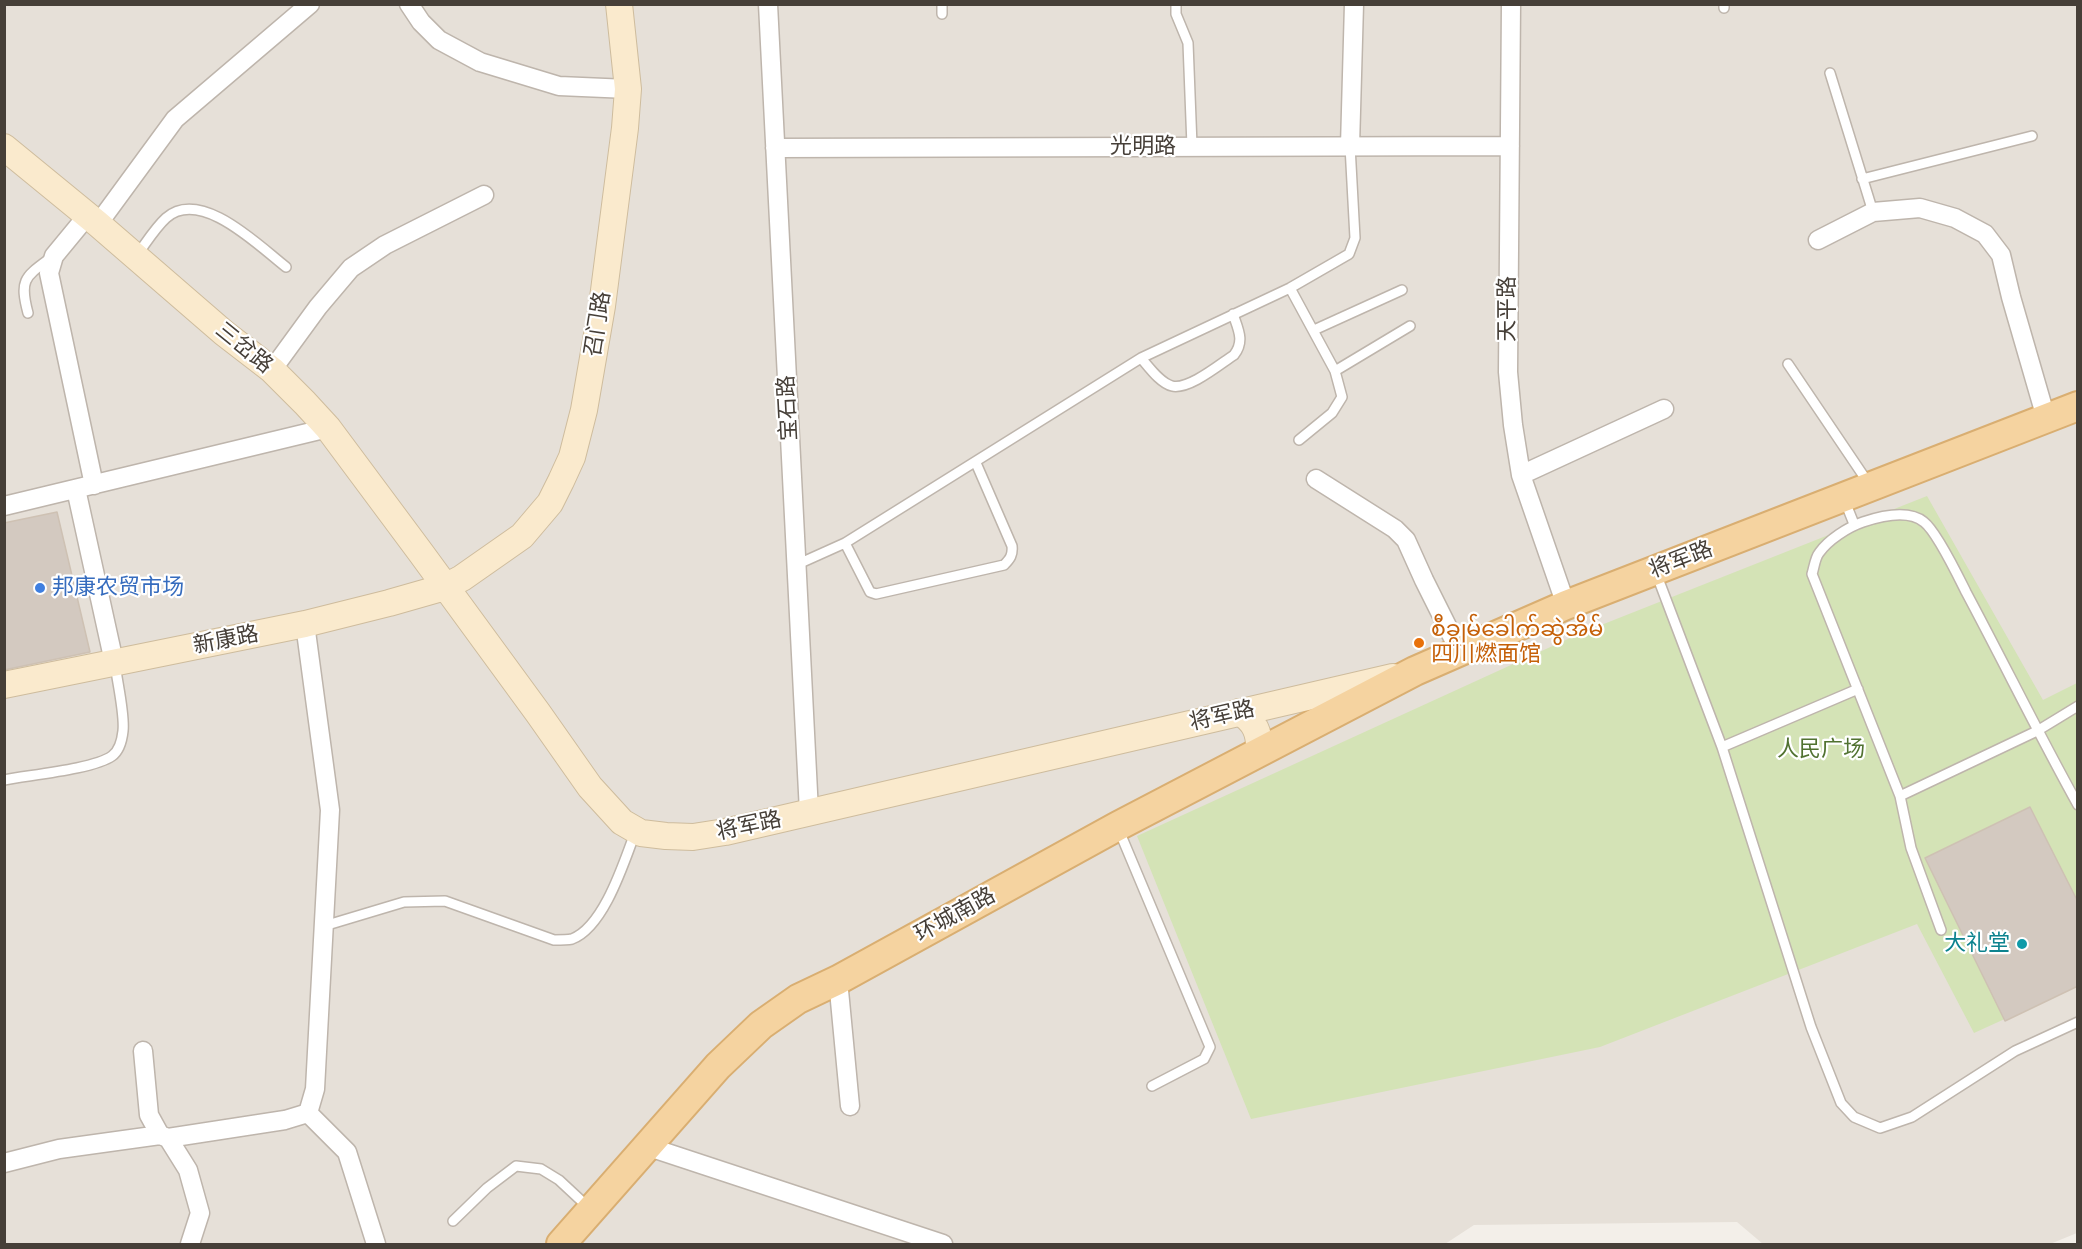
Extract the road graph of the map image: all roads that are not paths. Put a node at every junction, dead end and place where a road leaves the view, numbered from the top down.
1 (310, 4) edge
2 (409, 4) edge
3 (619, 4) edge
4 (768, 4) edge
5 (1176, 4) edge
6 (1354, 4) edge
7 (1510, 4) edge
8 (1830, 73) dead end
9 (628, 89) junction
10 (2032, 136) dead end
11 (1192, 146) junction
12 (1350, 146) junction
13 (1510, 146) junction
14 (4, 147) edge
15 (775, 148) junction
16 (1862, 179) junction
17 (484, 195) dead end
18 (1873, 212) junction
19 (93, 220) junction
20 (1818, 240) dead end
21 (54, 256) junction
22 (136, 257) junction
23 (286, 267) dead end
24 (1290, 288) junction
25 (1402, 290) dead end
26 (28, 313) dead end
27 (1233, 314) junction
28 (1410, 326) dead end
29 (1314, 330) junction
30 (1141, 358) junction
31 (1788, 364) dead end
32 (272, 370) junction
33 (1335, 371) junction
34 (2078, 406) edge
35 (1664, 409) dead end
36 (2046, 418) junction
37 (328, 428) junction
38 (1299, 440) dead end
39 (976, 463) junction
40 (1521, 475) junction
41 (1316, 479) dead end
42 (94, 484) junction
43 (1870, 487) junction
44 (76, 489) junction
45 (1844, 497) junction
46 (4, 506) edge
47 (1854, 524) junction
48 (845, 543) junction
49 (796, 565) junction
50 (1655, 571) junction
51 (445, 586) junction
52 (1566, 605) junction
53 (305, 624) junction
54 (1460, 652) junction
55 (114, 662) junction
56 (1415, 671) junction
57 (4, 685) edge
58 (1858, 689) junction
59 (2078, 706) edge
60 (1239, 712) junction
61 (2037, 731) junction
62 (1722, 747) junction
63 (1259, 752) junction
64 (4, 780) edge
65 (1900, 796) junction
66 (2078, 805) edge
67 (809, 812) junction
68 (1118, 826) junction
69 (636, 830) junction
70 (324, 926) junction
71 (1941, 930) dead end
72 (838, 980) junction
73 (2078, 1022) edge
74 (143, 1051) dead end
75 (1152, 1086) dead end
76 (850, 1106) dead end
77 (308, 1113) junction
78 (164, 1136) junction
79 (646, 1146) junction
80 (4, 1163) edge
81 (592, 1210) junction
82 (453, 1221) dead end
83 (190, 1245) edge
84 (376, 1245) edge
85 (561, 1245) edge
86 (942, 1245) edge

1 - 19 street
2 - 9 street
3 - 9 main road, 召门路
4 - 15 street, 宝石路
5 - 11 lane
6 - 12 street
7 - 13 street, 天平路
8 - 16 lane
9 - 51 main road, 召门路
10 - 16 lane
11 - 12 street, 光明路
11 - 15 street, 光明路
12 - 13 street, 光明路
12 - 24 lane
13 - 40 street, 天平路
14 - 19 main road, 三岔路
15 - 49 street, 宝石路
16 - 18 lane
17 - 32 street
18 - 20 street
18 - 36 street
19 - 21 street
19 - 22 main road, 三岔路
21 - 26 lane
21 - 42 street
22 - 23 lane
22 - 32 main road, 三岔路
24 - 27 lane
24 - 29 lane
25 - 29 lane
27 - 30 lane
27 - 30 lane
28 - 33 lane
29 - 33 lane
30 - 39 lane
31 - 43 lane
32 - 37 main road, 三岔路
33 - 38 lane
34 - 36 main road, 将军路
35 - 40 street
36 - 43 main road, 将军路
37 - 42 street
37 - 51 main road, 三岔路
39 - 48 lane
39 - 48 lane
40 - 52 street, 天平路
41 - 54 street
42 - 44 street
43 - 45 main road, 将军路
44 - 46 street
44 - 55 street
45 - 47 lane
45 - 50 main road, 将军路
47 - 58 lane
47 - 61 lane
48 - 49 lane
49 - 67 street, 宝石路
50 - 52 main road, 将军路
50 - 62 lane
51 - 53 main road, 新康路
51 - 69 main road, 将军路
52 - 54 main road, 将军路
53 - 55 main road, 新康路
53 - 70 street
54 - 56 main road, 将军路
55 - 57 main road, 新康路
55 - 64 lane
56 - 60 main road, 将军路
56 - 63 main road, 环城南路
58 - 62 lane
58 - 65 lane
59 - 61 lane
60 - 63 main road
60 - 67 main road, 将军路
61 - 65 lane
61 - 66 lane
62 - 73 lane
63 - 68 main road, 环城南路
65 - 71 lane
67 - 69 main road, 将军路
68 - 72 main road, 环城南路
68 - 75 lane
69 - 70 lane
70 - 77 street
72 - 76 street
72 - 79 main road, 环城南路
74 - 78 street
77 - 78 street
77 - 84 street
78 - 80 street
78 - 83 street
79 - 81 main road, 环城南路
79 - 86 street
81 - 82 lane
81 - 85 main road, 环城南路

